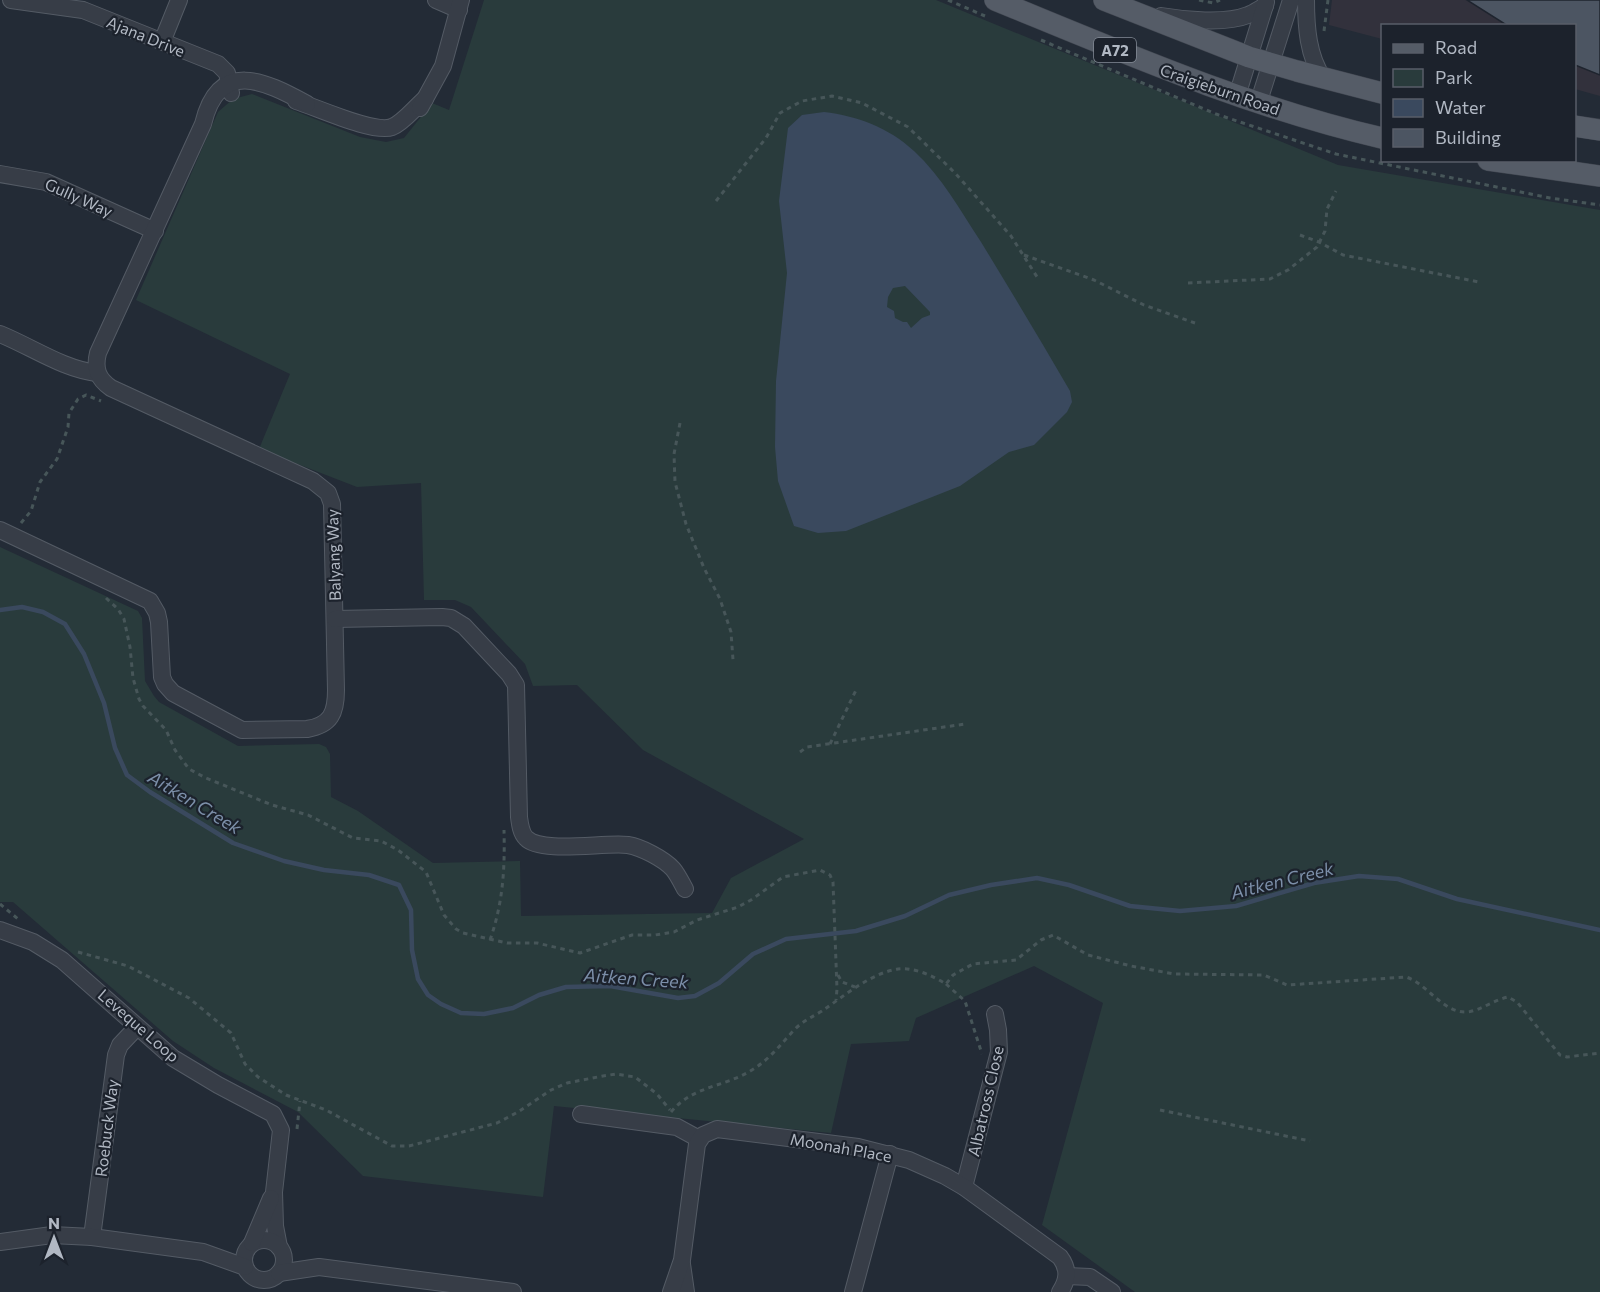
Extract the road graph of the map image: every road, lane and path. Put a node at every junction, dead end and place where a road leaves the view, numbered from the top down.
1 (11, 0) edge
2 (179, 0) edge
3 (435, 0) edge
4 (995, 0) edge
5 (1104, 0) edge
6 (1199, 0) edge
7 (1220, 0) edge
8 (1291, 0) edge
9 (1306, 0) edge
10 (1266, 3) edge
11 (460, 5) edge
12 (1130, 11) junction
13 (162, 42) junction
14 (1249, 57) junction
15 (1272, 64) junction
16 (1323, 78) junction
17 (229, 88) junction
18 (1381, 92) edge
19 (1238, 96) junction
20 (1258, 104) junction
21 (1576, 126) edge
22 (1600, 130) edge
23 (1381, 137) edge
24 (1502, 162) edge
25 (0, 174) edge
26 (1600, 176) edge
27 (1335, 191) dead end
28 (716, 201) dead end
29 (154, 231) junction
30 (1300, 235) dead end
31 (1319, 242) junction
32 (1022, 254) junction
33 (1039, 280) dead end
34 (1479, 282) dead end
35 (1188, 283) dead end
36 (1196, 323) dead end
37 (0, 334) edge
38 (97, 366) junction
39 (111, 388) junction
40 (680, 423) dead end
41 (7, 533) edge
42 (102, 596) dead end
43 (335, 619) junction
44 (733, 660) dead end
45 (856, 688) dead end
46 (965, 724) dead end
47 (830, 744) junction
48 (800, 752) dead end
49 (504, 820) dead end
50 (685, 889) dead end
51 (0, 904) edge
52 (19, 921) dead end
53 (0, 930) edge
54 (490, 940) junction
55 (72, 949) dead end
56 (837, 973) junction
57 (946, 984) junction
58 (855, 987) junction
59 (836, 1000) junction
60 (995, 1014) dead end
61 (137, 1027) junction
62 (1600, 1053) edge
63 (982, 1056) dead end
64 (300, 1101) junction
65 (1160, 1110) dead end
66 (581, 1114) dead end
67 (296, 1138) dead end
68 (699, 1139) junction
69 (1310, 1141) dead end
70 (890, 1154) junction
71 (964, 1187) junction
72 (274, 1192) junction
73 (92, 1237) junction
74 (0, 1242) edge
75 (250, 1245) junction
76 (280, 1249) junction
77 (203, 1252) junction
78 (681, 1260) junction
79 (320, 1267) junction
80 (246, 1270) junction
81 (277, 1275) junction
82 (1067, 1276) junction
83 (253, 1292) edge
84 (267, 1292) edge
85 (513, 1292) edge
86 (671, 1292) edge
87 (686, 1292) edge
88 (853, 1292) edge
89 (1060, 1292) edge
90 (1112, 1292) edge

1 - 13 street, Ajana Drive
2 - 13 street
3 - 11 street
4 - 19 main road, Craigieburn Road / A72
5 - 12 main road, A72
6 - 7 path
8 - 15 street
9 - 16 street
10 - 12 street
10 - 14 street
11 - 17 street
12 - 14 main road, A72
13 - 17 street, Ajana Drive
14 - 15 main road, A72
14 - 19 street
15 - 16 main road, A72
15 - 20 street
16 - 18 main road, A72
17 - 29 street
19 - 20 main road, Craigieburn Road / A72
20 - 23 main road, Craigieburn Road / A72
21 - 22 main road
24 - 26 main road
25 - 29 street, Gully Way
27 - 31 path
28 - 32 path
29 - 38 street
30 - 31 path
31 - 34 path
31 - 35 path
32 - 33 path
32 - 36 path
37 - 38 street
38 - 39 street, Balyang Way
39 - 41 path
39 - 43 street, Balyang Way
40 - 44 path
41 - 43 street, Balyang Way
42 - 54 path
43 - 50 street
45 - 47 path
46 - 47 path
47 - 48 path
49 - 54 path
51 - 52 path
53 - 61 street, Leveque Loop
54 - 56 path
55 - 64 path
56 - 58 path
56 - 59 path
57 - 58 path
57 - 62 path
57 - 63 path
58 - 59 path
59 - 64 path
60 - 71 street, Albatross Close
61 - 72 street, Leveque Loop
61 - 73 street, Roebuck Way
64 - 67 path
65 - 69 path
66 - 68 street
68 - 70 street, Moonah Place
68 - 78 street
70 - 71 street, Moonah Place
70 - 88 street
71 - 82 street, Moonah Place
72 - 75 street, Leveque Loop
72 - 76 street, Leveque Loop
73 - 74 street
73 - 77 street
75 - 76 street
75 - 77 street
75 - 80 street
76 - 79 street
76 - 81 street
77 - 80 street
78 - 86 street
78 - 87 street
79 - 81 street
79 - 85 street
80 - 81 street
80 - 83 street
81 - 84 street
82 - 89 street
82 - 90 street

